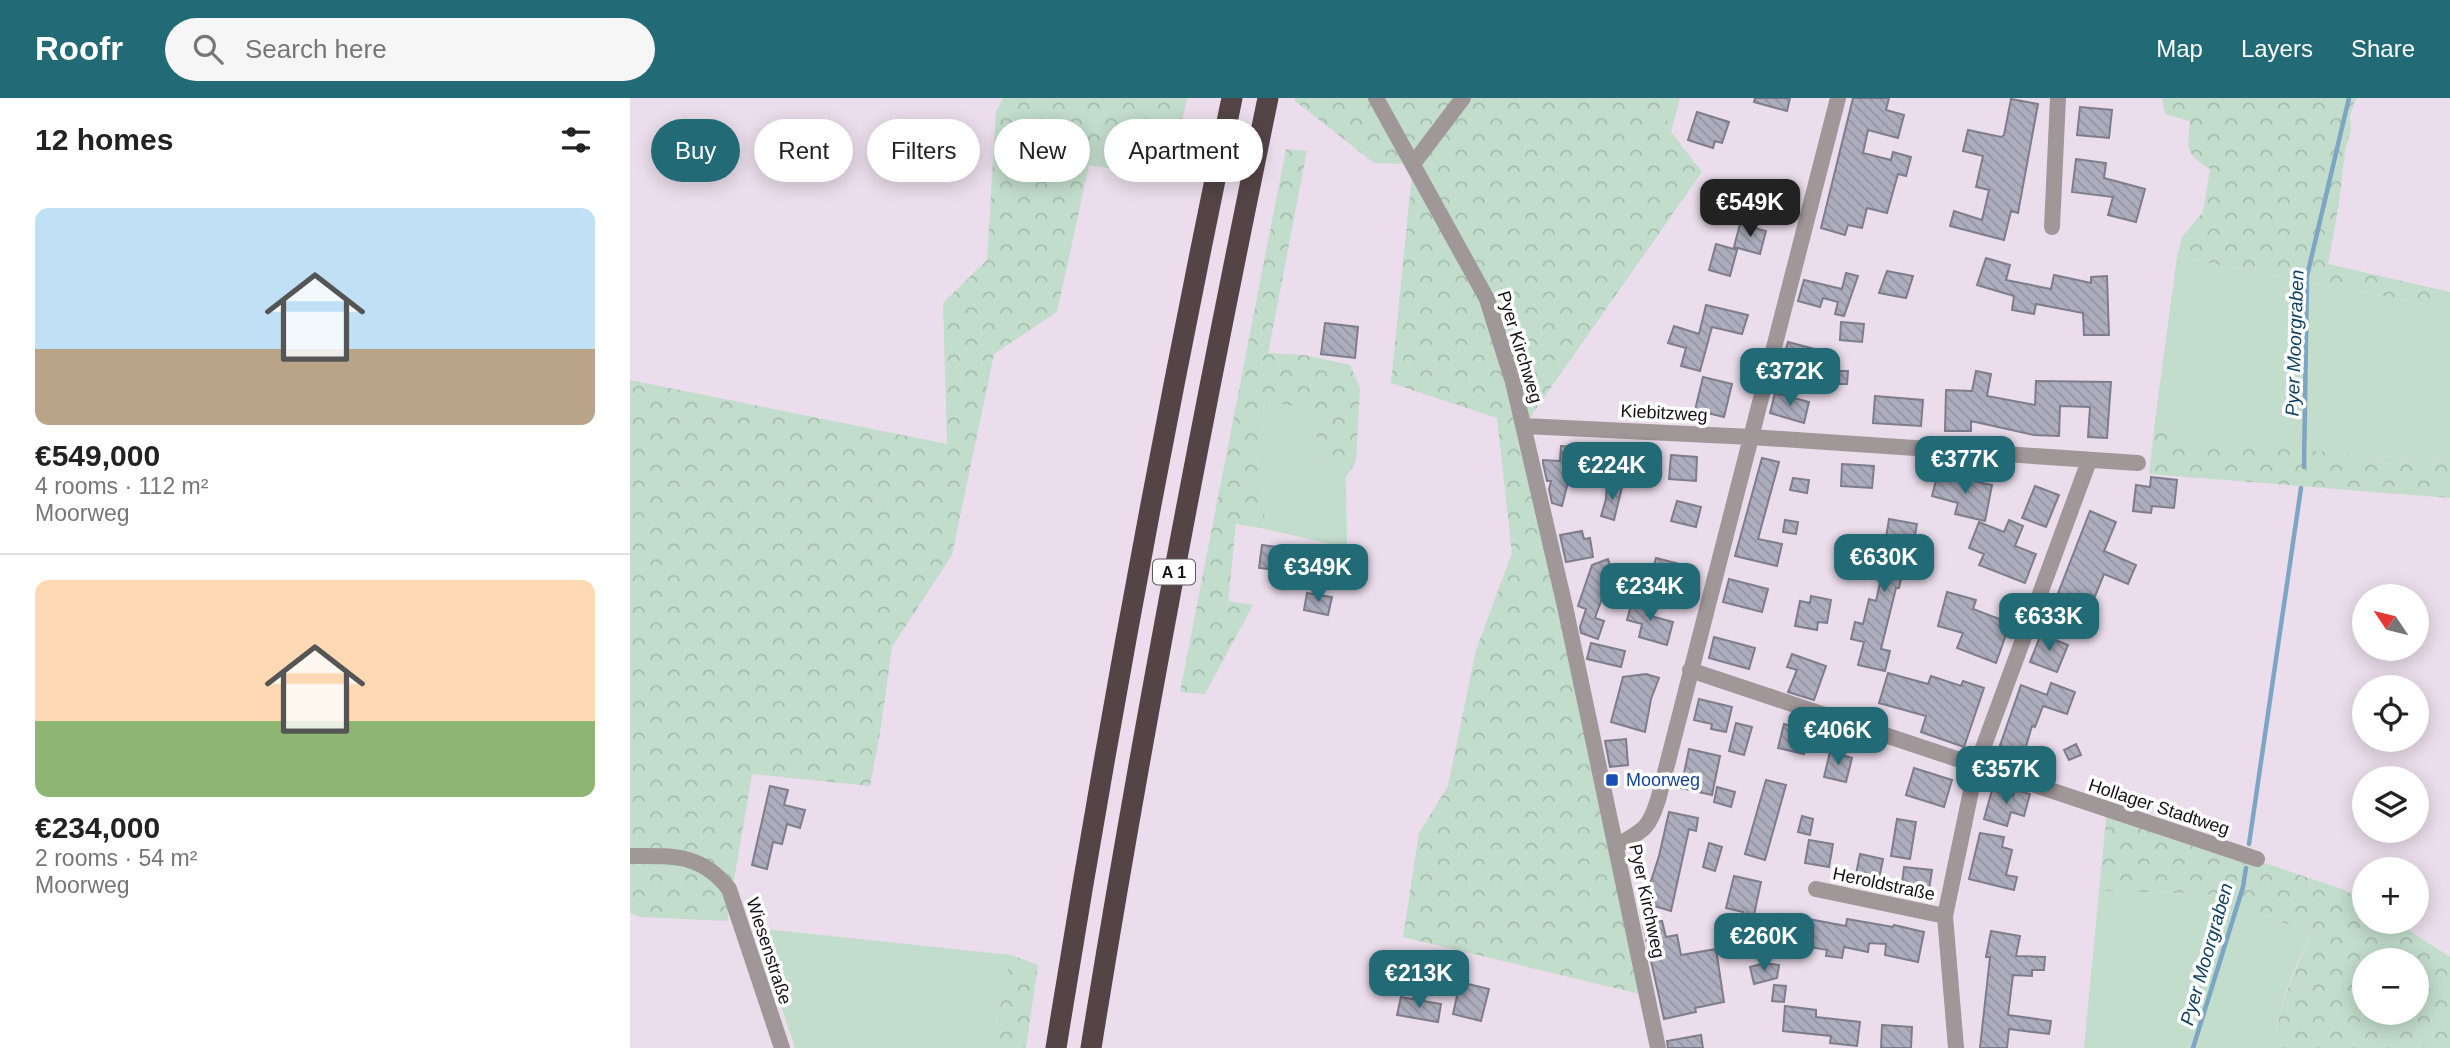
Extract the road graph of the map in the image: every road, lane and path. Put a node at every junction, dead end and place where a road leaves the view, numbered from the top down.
1 (1232, 98) edge
2 (1268, 98) edge
3 (1376, 98) edge
4 (1463, 98) edge
5 (1838, 98) edge
6 (2058, 98) edge
7 (1413, 164) junction
8 (2052, 227) dead end
9 (1524, 426) junction
10 (1751, 437) junction
11 (2089, 461) junction
12 (2138, 463) dead end
13 (1690, 670) junction
14 (1976, 766) junction
15 (1616, 846) junction
16 (630, 856) edge
17 (2257, 859) dead end
18 (1816, 890) dead end
19 (1945, 916) junction
20 (782, 1048) edge
21 (1056, 1048) edge
22 (1091, 1048) edge
23 (1658, 1048) edge
24 (1956, 1048) edge

1 - 21 highway, A 1
2 - 22 highway, A 1
3 - 7 street, Pyer Kirchweg
4 - 7 street
5 - 10 street
6 - 8 street
7 - 9 street, Pyer Kirchweg
9 - 10 street, Kiebitzweg
9 - 15 street, Pyer Kirchweg
10 - 11 street, Kiebitzweg
10 - 13 street
11 - 12 street, Kiebitzweg
11 - 14 street, Heroldstraße
13 - 14 street, Hollager Stadtweg
13 - 15 street
14 - 17 street, Hollager Stadtweg
14 - 19 street, Heroldstraße
15 - 23 street, Pyer Kirchweg
16 - 20 street, Wiesenstraße
18 - 19 street, Heroldstraße
19 - 24 street, Heroldstraße

